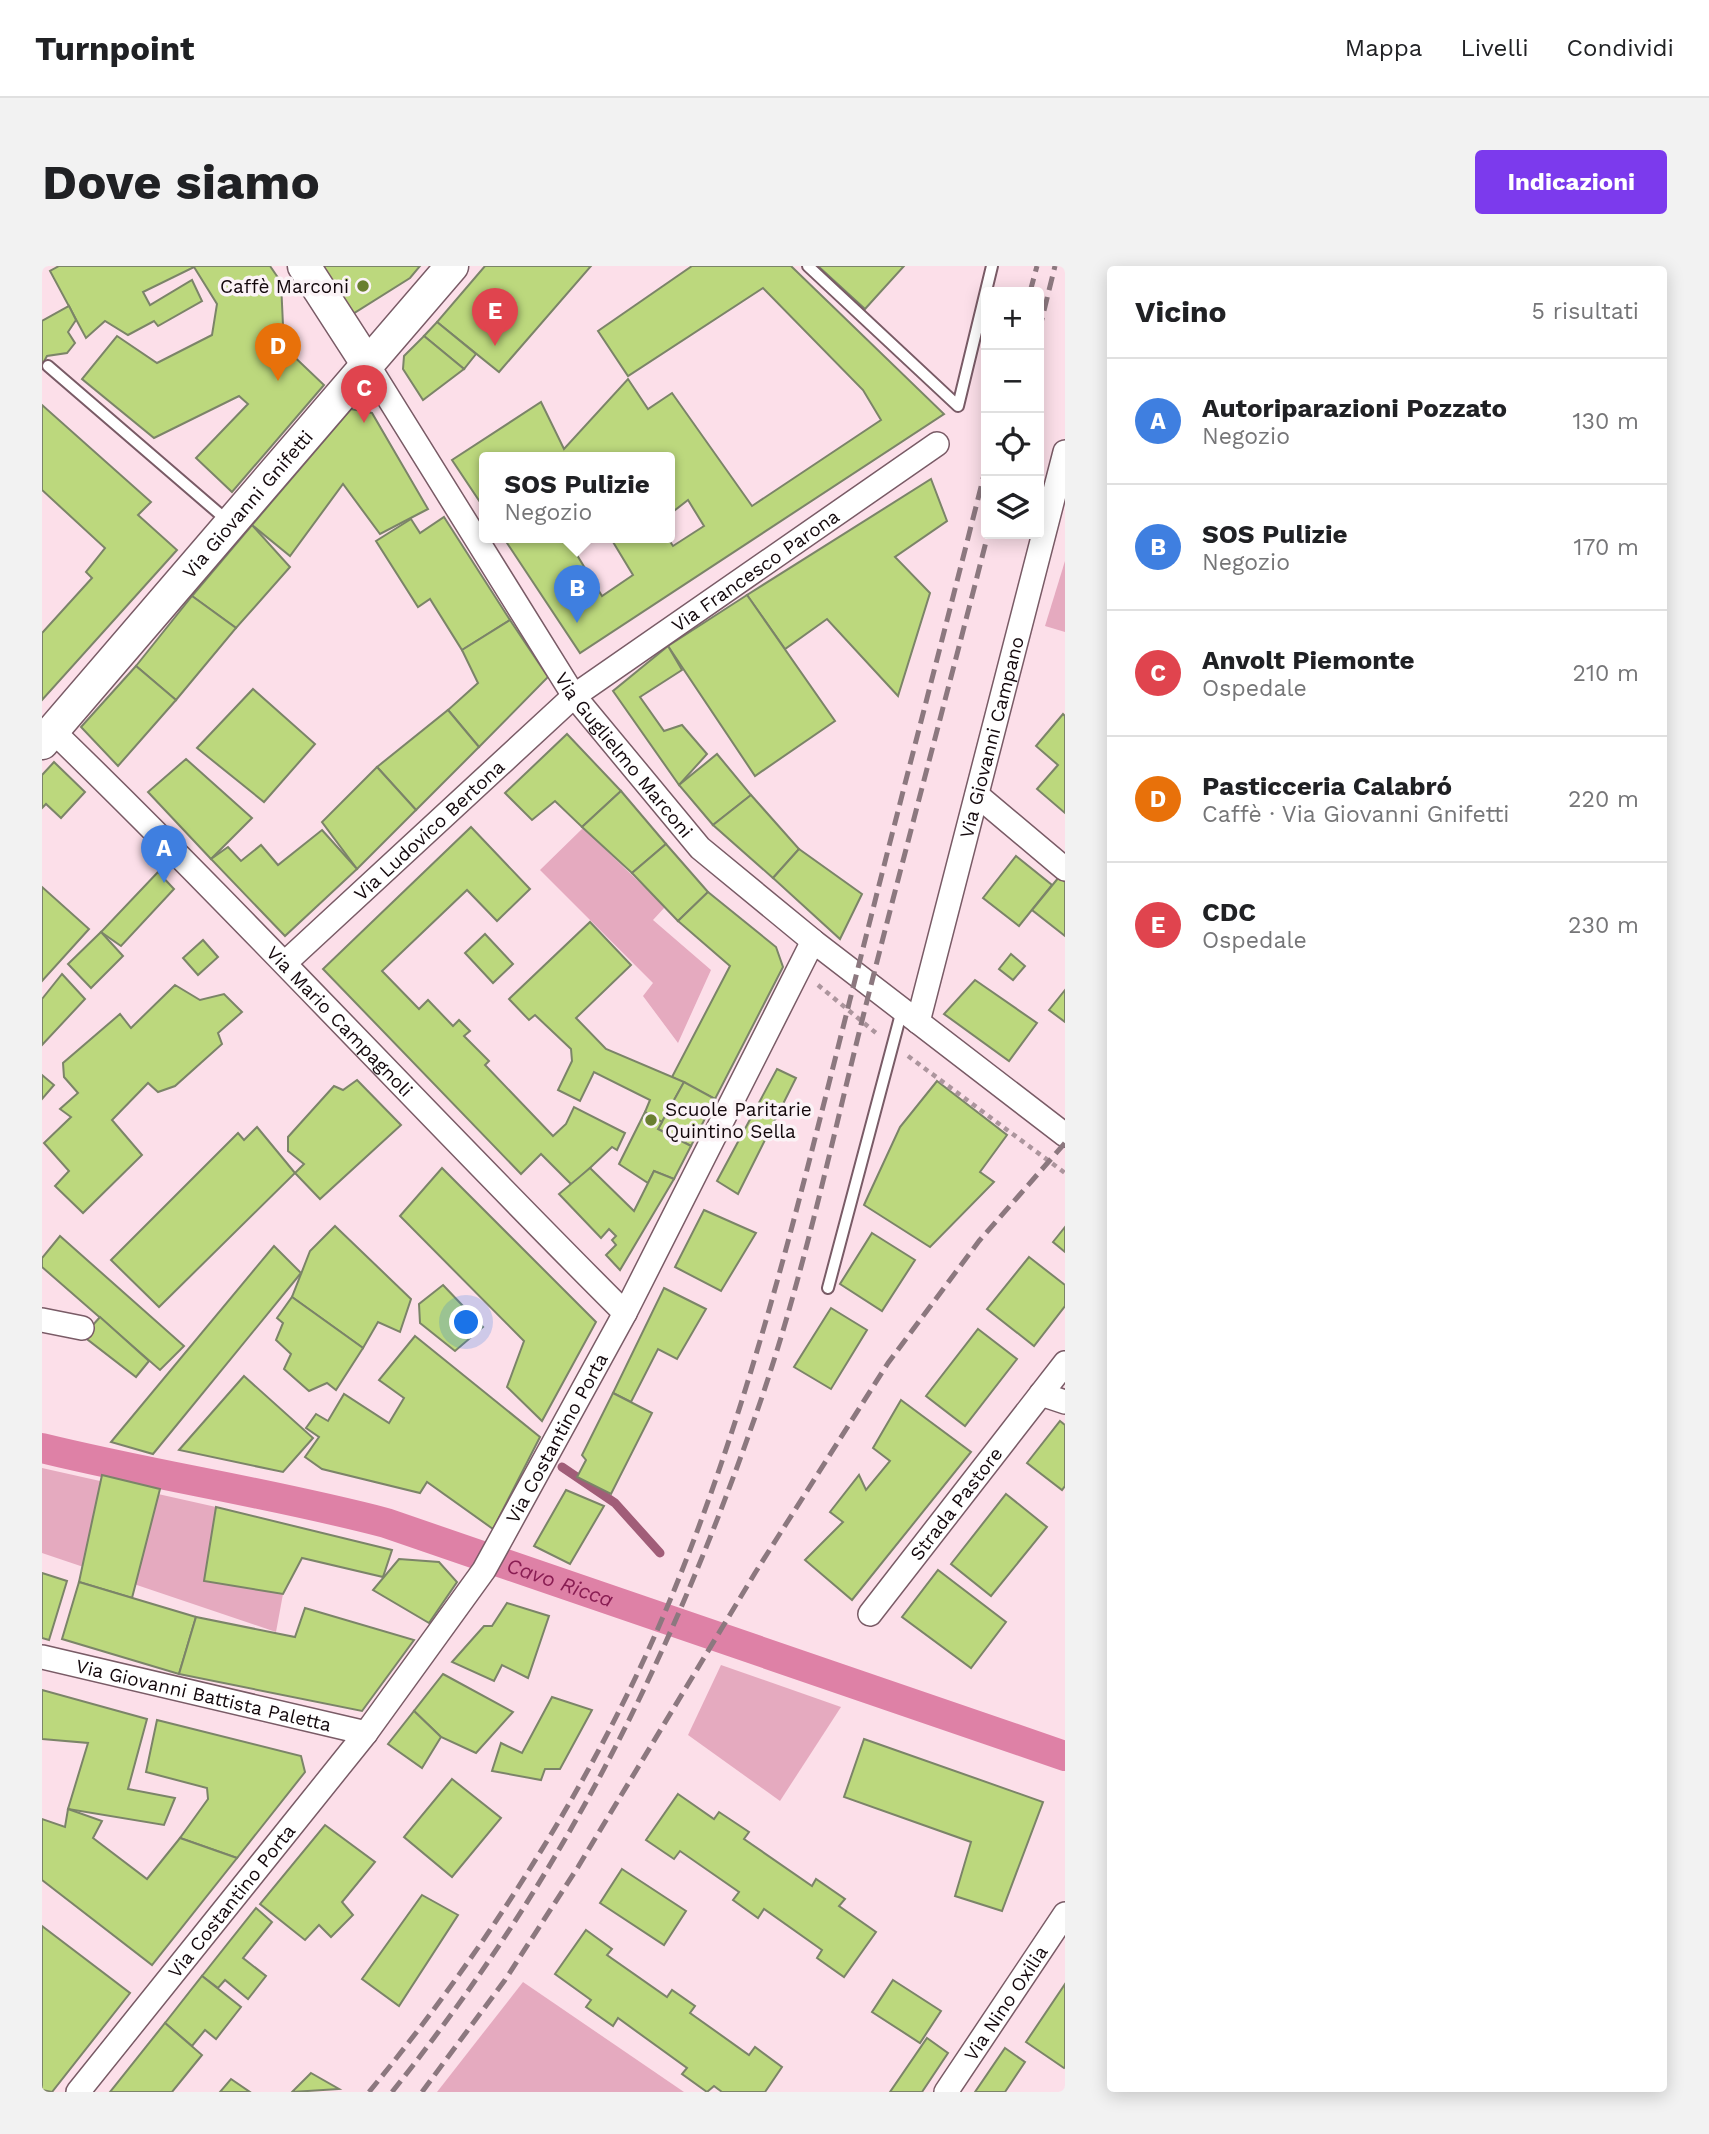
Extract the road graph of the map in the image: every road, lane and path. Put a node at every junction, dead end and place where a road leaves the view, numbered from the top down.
1 (304, 266) edge
2 (452, 266) edge
3 (808, 266) edge
4 (992, 266) edge
5 (368, 365) junction
6 (48, 366) dead end
7 (937, 444) dead end
8 (1065, 452) edge
9 (231, 524) junction
10 (574, 696) junction
11 (47, 737) edge
12 (977, 795) junction
13 (1065, 869) edge
14 (813, 941) junction
15 (285, 963) junction
16 (817, 984) dead end
17 (910, 1016) junction
18 (893, 1045) junction
19 (1065, 1135) edge
20 (1065, 1173) edge
21 (828, 1287) dead end
22 (625, 1313) junction
23 (42, 1320) edge
24 (82, 1328) dead end
25 (1065, 1363) edge
26 (1041, 1394) junction
27 (1065, 1402) edge
28 (870, 1614) dead end
29 (42, 1657) edge
30 (366, 1733) junction
31 (1064, 1919) edge
32 (78, 2092) edge
33 (946, 2092) edge

1 - 5 main road, Via Guglielmo Marconi
2 - 5 main road, Via Giovanni Gnifetti
3 - 4 lane
5 - 9 main road, Via Giovanni Gnifetti
5 - 10 street, Via Guglielmo Marconi
6 - 9 lane
7 - 10 street, Via Francesco Parona
8 - 12 street, Via Giovanni Campano
9 - 11 main road, Via Giovanni Gnifetti
10 - 14 street, Via Guglielmo Marconi
10 - 15 street, Via Ludovico Bertona
11 - 15 street, Via Mario Campagnoli
12 - 13 street
12 - 17 street, Via Giovanni Campano
14 - 17 street, Via Guglielmo Marconi
14 - 22 street, Via Costantino Porta
15 - 22 street, Via Mario Campagnoli
16 - 18 path
17 - 18 lane
17 - 19 street, Via Guglielmo Marconi
18 - 20 path
18 - 21 lane
22 - 30 street, Via Costantino Porta
23 - 24 street
25 - 26 street, Strada Pastore
26 - 27 street
26 - 28 street, Strada Pastore
29 - 30 street, Via Giovanni Battista Paletta
30 - 32 street, Via Costantino Porta
31 - 33 street, Via Nino Oxilia

